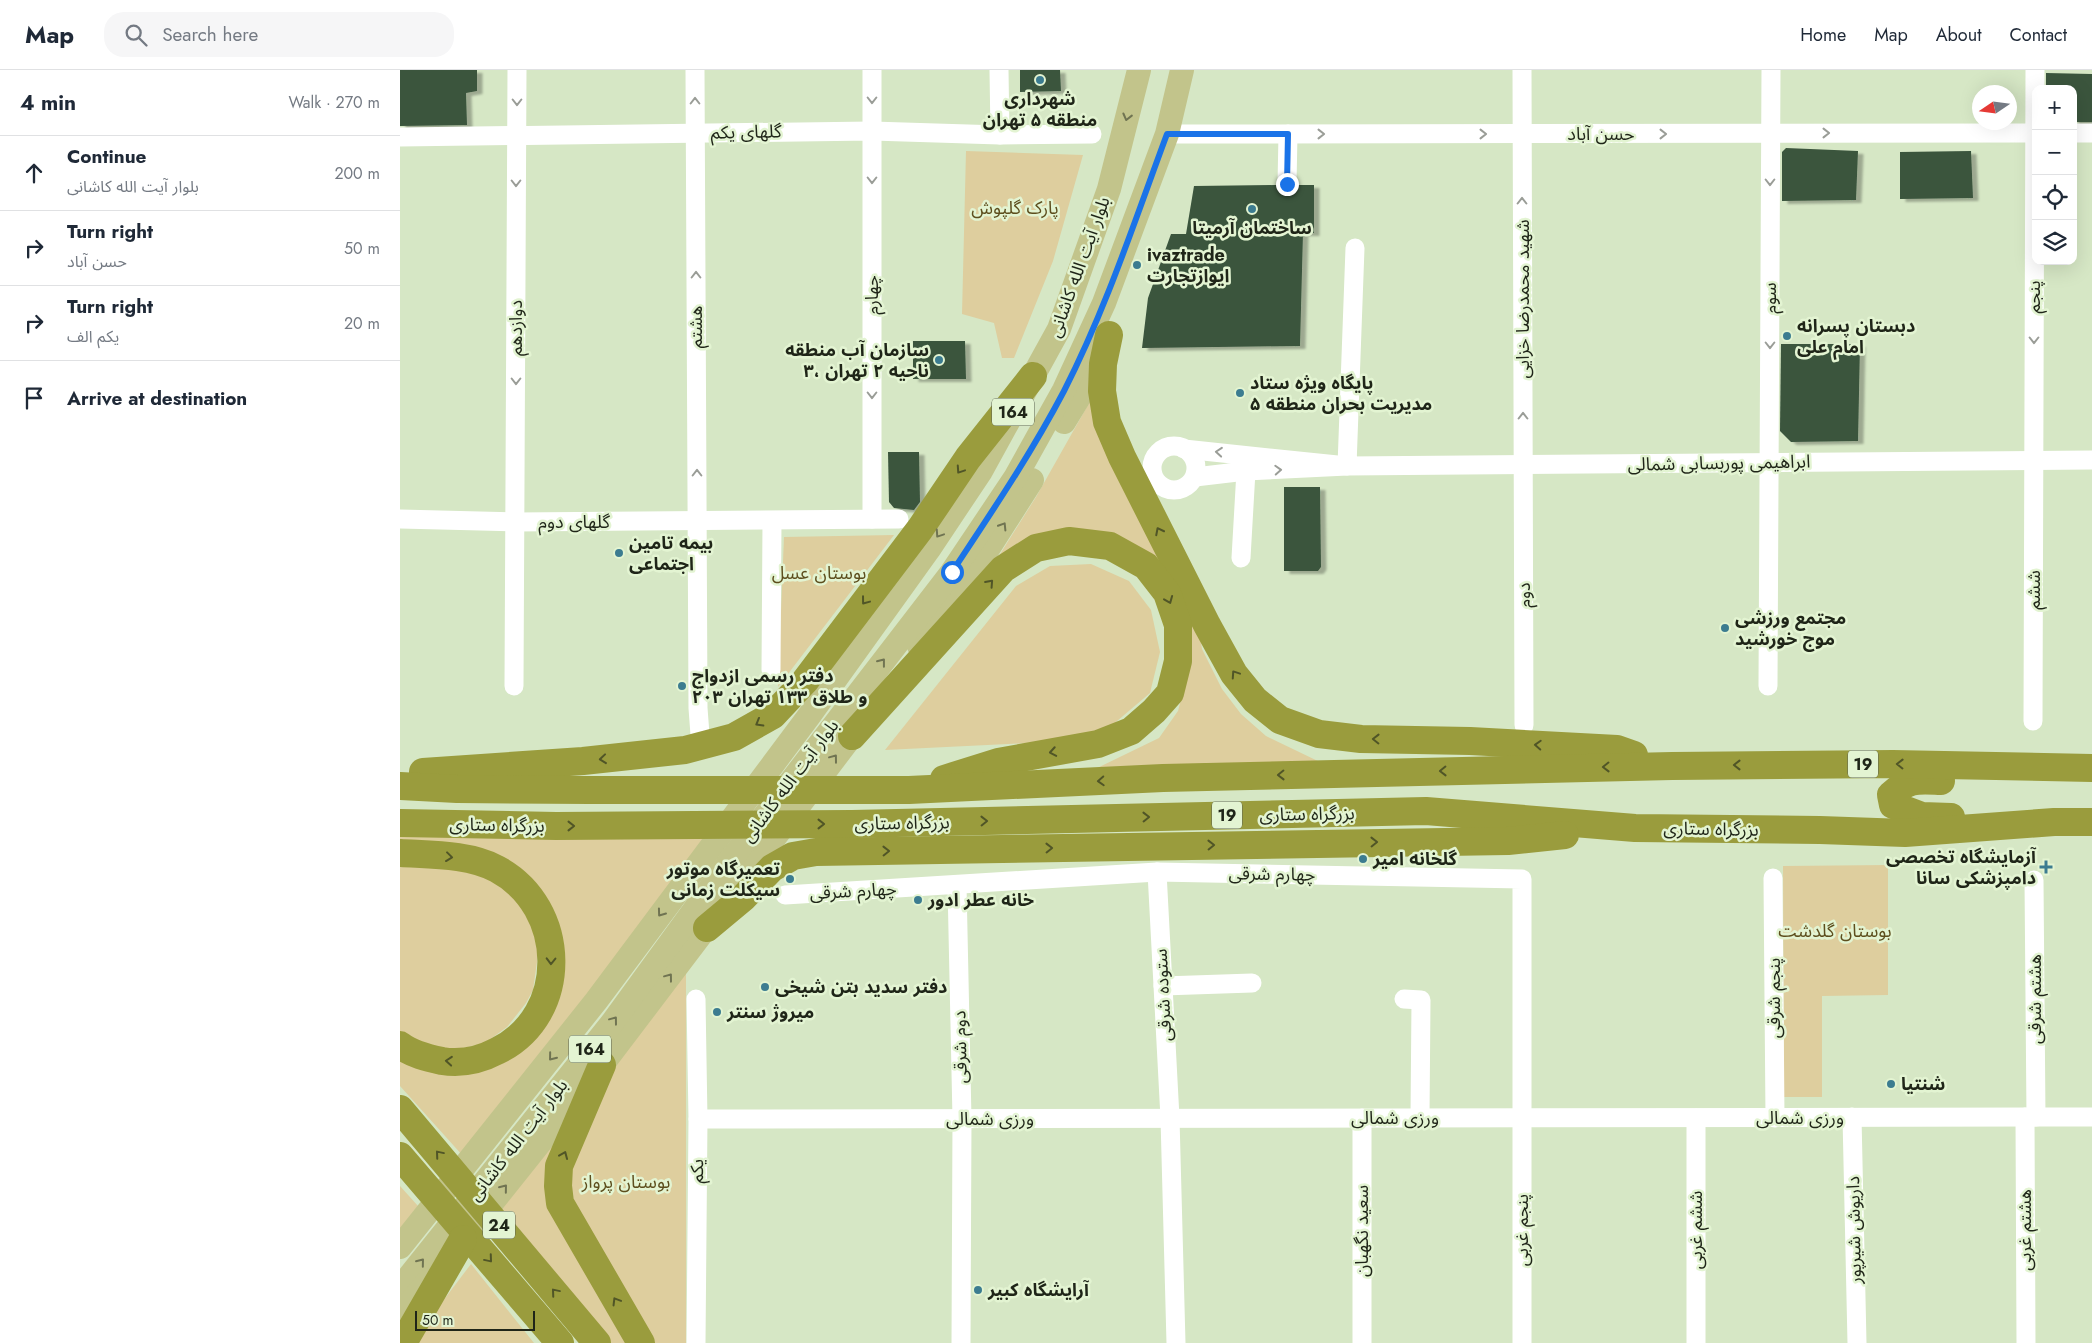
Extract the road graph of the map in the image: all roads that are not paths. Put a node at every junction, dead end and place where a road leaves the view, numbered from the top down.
1 (517, 70) edge
2 (695, 70) edge
3 (872, 70) edge
4 (999, 70) edge
5 (1139, 70) edge
6 (1182, 70) edge
7 (1522, 70) edge
8 (1771, 70) edge
9 (2035, 70) edge
10 (2035, 130) edge
11 (872, 131) junction
12 (696, 133) junction
13 (1771, 133) junction
14 (2032, 133) edge
15 (2077, 133) edge
16 (2092, 133) edge
17 (1092, 134) dead end
18 (1167, 134) junction
19 (1288, 134) junction
20 (1522, 134) junction
21 (516, 135) junction
22 (1000, 135) junction
23 (400, 137) edge
24 (2035, 175) edge
25 (1287, 184) dead end
26 (1355, 248) dead end
27 (1104, 303) junction
28 (1109, 335) junction
29 (1033, 376) junction
30 (1184, 449) junction
31 (2034, 460) junction
32 (2092, 460) edge
33 (1769, 463) junction
34 (1523, 465) junction
35 (1347, 466) junction
36 (1246, 471) junction
37 (1195, 477) junction
38 (400, 518) edge
39 (872, 519) junction
40 (899, 519) dead end
41 (772, 521) junction
42 (516, 522) junction
43 (697, 522) junction
44 (1241, 558) dead end
45 (771, 670) dead end
46 (514, 686) dead end
47 (1768, 686) dead end
48 (2033, 721) dead end
49 (1524, 725) dead end
50 (841, 732) junction
51 (700, 748) junction
52 (1672, 766) junction
53 (2053, 768) junction
54 (2092, 768) edge
55 (400, 776) edge
56 (400, 786) edge
57 (909, 790) junction
58 (2054, 822) junction
59 (2092, 822) edge
60 (400, 823) edge
61 (1635, 828) junction
62 (400, 853) edge
63 (742, 862) junction
64 (1157, 872) junction
65 (1773, 878) dead end
66 (2034, 880) dead end
67 (957, 885) junction
68 (785, 895) dead end
69 (707, 928) junction
70 (1252, 984) dead end
71 (1163, 986) junction
72 (696, 999) dead end
73 (1404, 1000) dead end
74 (400, 1045) edge
75 (602, 1065) junction
76 (400, 1109) edge
77 (2030, 1117) junction
78 (2092, 1117) edge
79 (1170, 1118) junction
80 (1362, 1118) junction
81 (1420, 1118) junction
82 (1522, 1118) junction
83 (1696, 1118) junction
84 (1775, 1118) junction
85 (1852, 1118) junction
86 (698, 1119) junction
87 (962, 1119) junction
88 (400, 1156) edge
89 (463, 1239) junction
90 (400, 1247) edge
91 (400, 1288) edge
92 (400, 1315) edge
93 (559, 1342) edge
94 (403, 1343) edge
95 (597, 1343) edge
96 (641, 1343) edge
97 (696, 1343) edge
98 (961, 1343) edge
99 (1176, 1343) edge
100 (1362, 1343) edge
101 (1522, 1343) edge
102 (1696, 1343) edge
103 (1857, 1343) edge
104 (2026, 1343) edge

1 -> 21 street, دوازدهم
12 -> 2 street, هشتم
3 -> 11 street
4 - 22 street
5 -> 29 main road, بلوار آیت الله کاشانی / 164
6 - 18 main road, بلوار آیت الله کاشانی / 164
7 - 20 street
8 - 13 street
9 - 10 street, پنجم
11 - 12 street, گلهای یکم
11 - 22 street, گلهای یکم
11 -> 39 street, چهارم
12 - 21 street, گلهای یکم
43 -> 12 street, هشتم
13 -> 14 street, حسن آباد
20 -> 13 street, حسن آباد
13 -> 33 street, سوم
15 - 16 street
17 - 22 street, گلهای یکم
18 - 19 street, حسن آباد
18 - 27 main road, بلوار آیت الله کاشانی / 164
19 -> 20 street, حسن آباد
19 - 25 street
34 -> 20 street, شهید محمدرضا خزایی
21 - 23 street, گلهای یکم
21 -> 42 street, دوازدهم
24 -> 31 street, پنجم
26 - 35 street
27 - 28 main road
50 -> 27 main road, بلوار آیت الله کاشانی / 164
50 -> 28 main road
52 -> 28 highway
29 -> 51 highway
29 -> 90 main road, بلوار آیت الله کاشانی / 164
35 -> 30 street, ابراهیمی پوربسابی شمالی
30 - 37 street
30 - 37 street
31 - 32 street, ابراهیمی پوربسابی شمالی
31 - 33 street, ابراهیمی پوربسابی شمالی
31 - 48 street, ششم
33 - 34 street, ابراهیمی پوربسابی شمالی
33 - 47 street
34 - 35 street, ابراهیمی پوربسابی شمالی
34 - 49 street, دوم
36 -> 35 street, ابراهیمی پوربسابی شمالی
36 - 37 street, ابراهیمی پوربسابی شمالی
36 - 44 street
38 - 42 street, گلهای دوم
39 - 40 street, گلهای دوم
39 - 41 street, گلهای دوم
41 - 43 street, گلهای دوم
41 - 45 street
42 - 43 street, گلهای دوم
42 - 46 street, دوازدهم
43 - 51 street, هشتم
50 -> 57 highway
63 -> 50 main road
51 -> 55 highway
53 -> 52 highway, بزرگراه ستاری / 19
52 -> 57 highway, بزرگراه ستاری / 19
53 - 54 highway, بزرگراه ستاری / 19
53 - 58 highway
56 - 57 highway, بزرگراه ستاری / 19
58 - 59 highway, بزرگراه ستاری / 19
58 - 61 highway, بزرگراه ستاری / 19
60 -> 61 highway, بزرگراه ستاری / 19
69 -> 61 highway
62 -> 74 highway
63 - 69 main road
91 -> 63 main road, بلوار آیت الله کاشانی / 164
64 - 67 street, چهارم شرقی
64 - 71 street, ستوده شرقی
64 - 82 street, چهارم شرقی
65 - 84 street, پنجم شرقی
66 - 77 street, هشتم شرقی
67 - 68 street, چهارم شرقی
67 - 87 street, دوم شرقی
75 -> 69 main road
70 - 71 street
71 - 79 street, ستوده شرقی
72 - 86 street, یکم
73 - 81 street
89 -> 75 main road
96 -> 75 highway
95 -> 76 highway, 24
77 - 78 street, ورزی شمالی
77 - 85 street, ورزی شمالی
77 - 104 street, هشتم غربی
79 - 80 street, ورزی شمالی
79 - 87 street, ورزی شمالی
79 - 99 street, ستوده شرقی
80 - 81 street, ورزی شمالی
80 - 100 street, سعید نگهبان
81 - 82 street, ورزی شمالی
82 - 83 street, ورزی شمالی
82 - 101 street, پنجم غربی
83 - 84 street, ورزی شمالی
83 - 102 street, ششم غربی
84 - 85 street, ورزی شمالی
85 - 103 street, داریوش شیرپور
86 - 87 street, ورزی شمالی
86 - 97 street, یکم
87 - 98 street, دوم شرقی
88 -> 93 highway, 24
89 - 92 main road
89 - 94 highway

